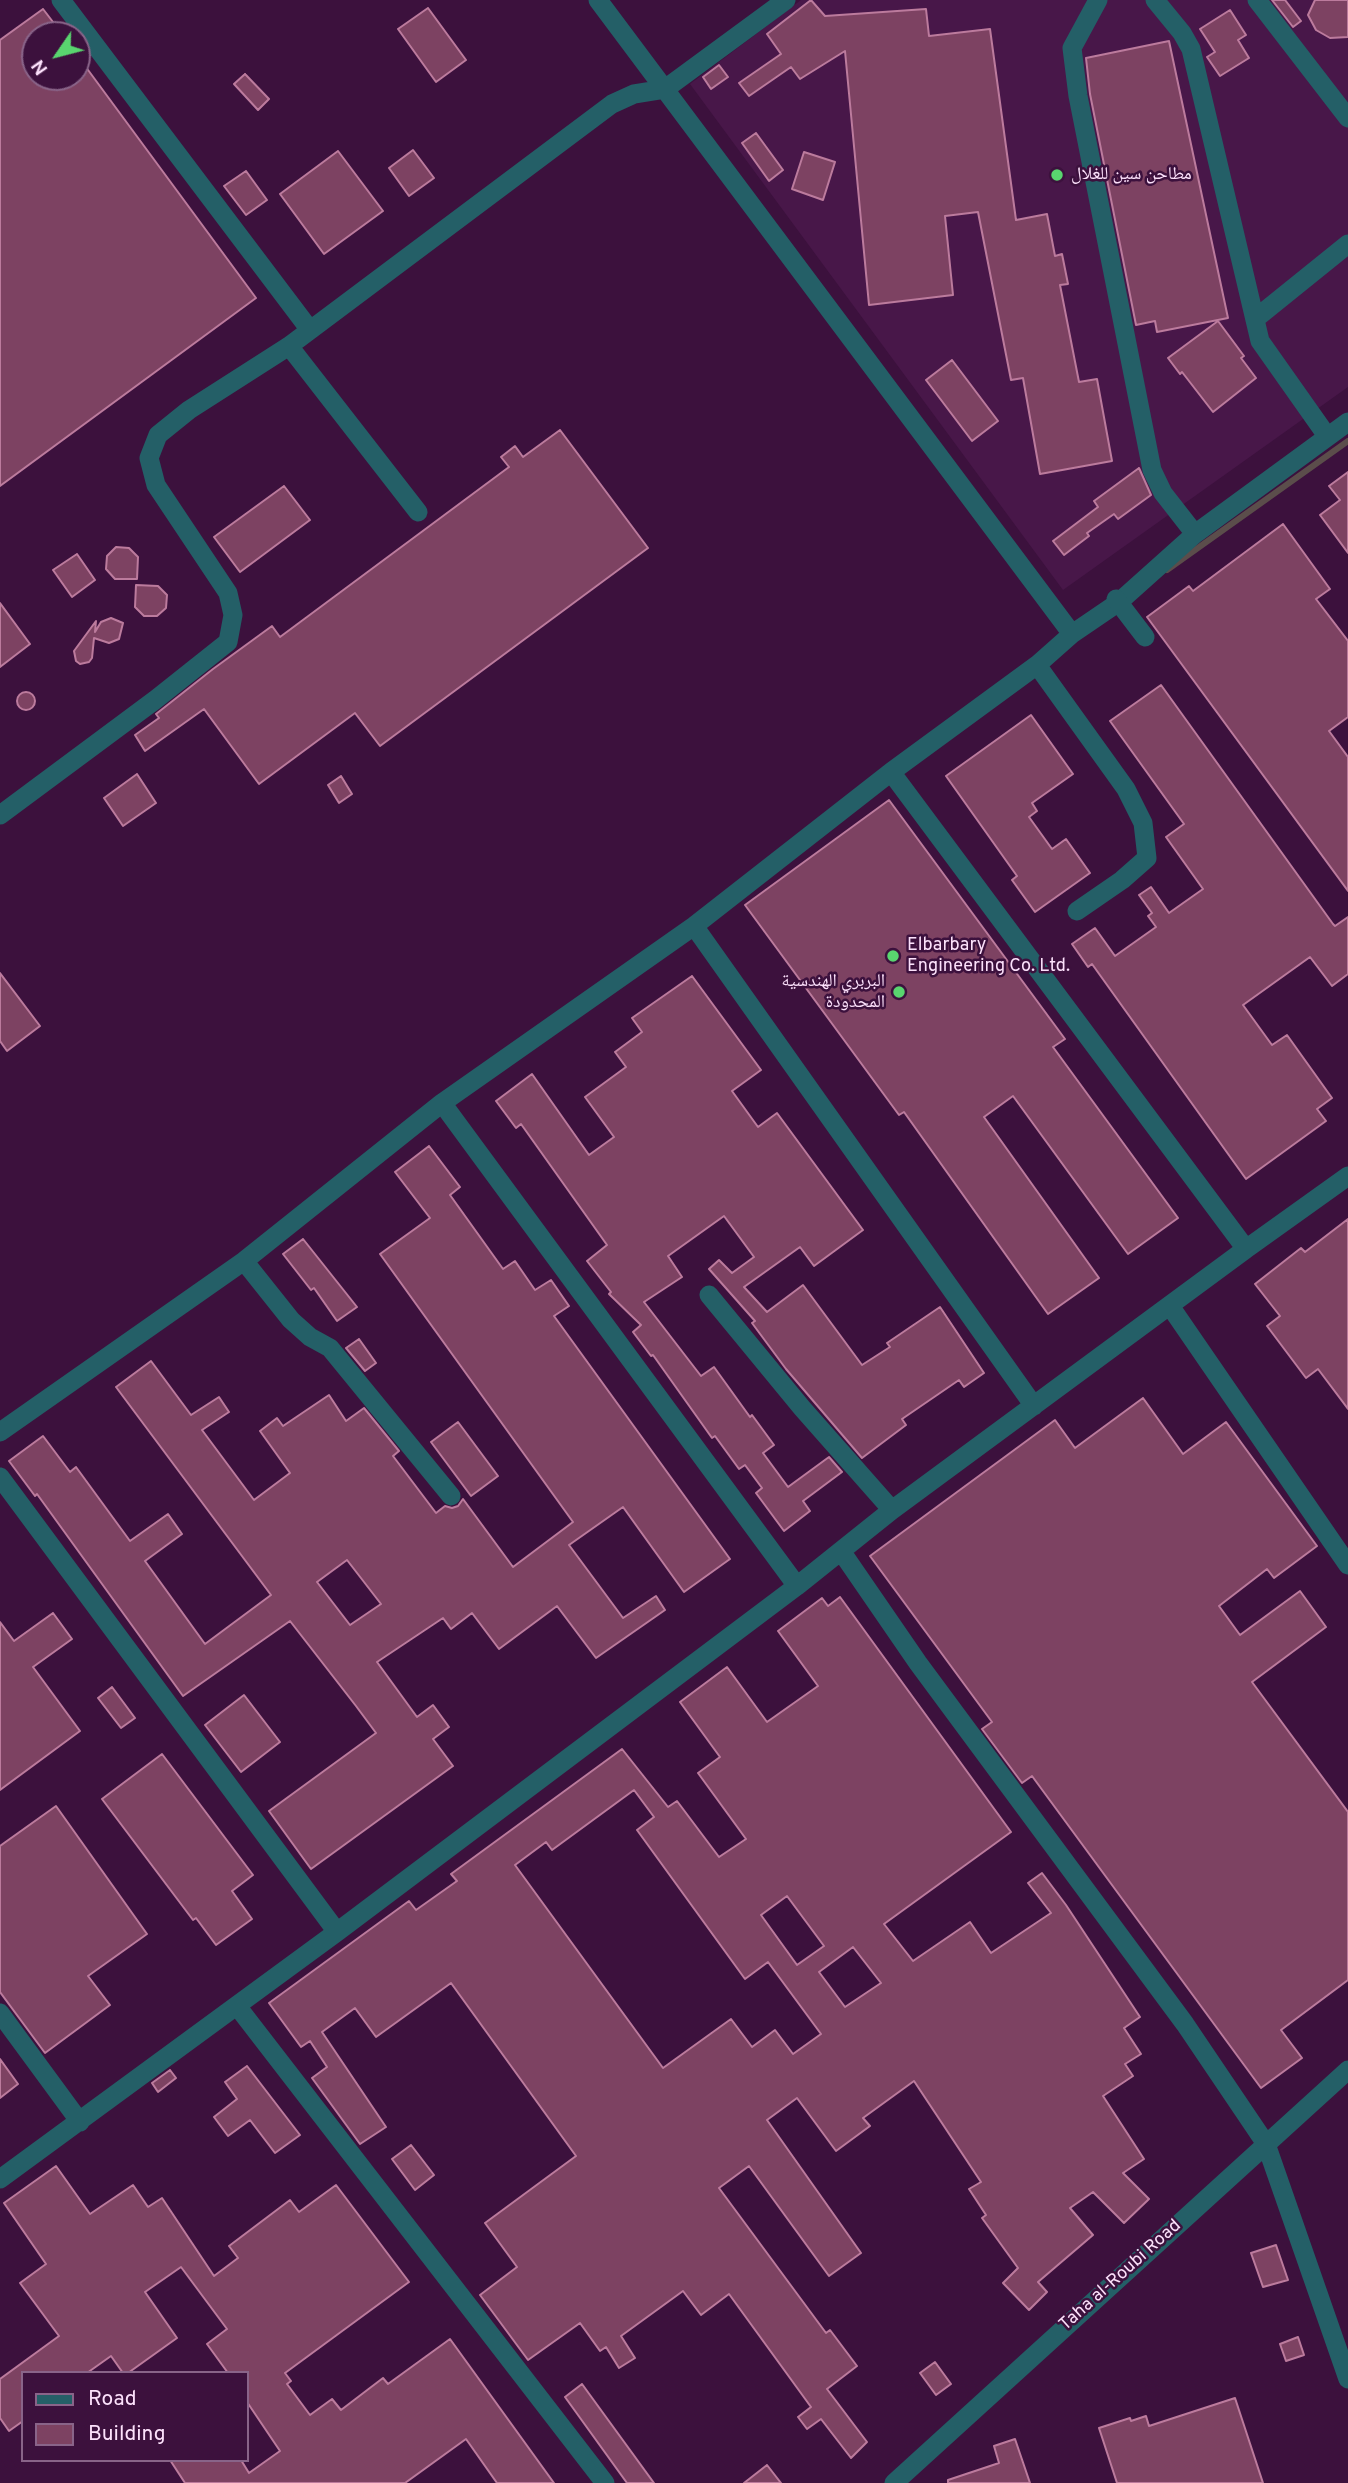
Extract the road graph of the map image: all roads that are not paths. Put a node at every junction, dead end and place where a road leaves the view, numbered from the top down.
1 (61, 0) edge
2 (598, 0) edge
3 (786, 0) edge
4 (1098, 0) edge
5 (1155, 0) edge
6 (1257, 0) edge
7 (665, 89) junction
8 (1348, 118) edge
9 (1348, 244) edge
10 (1255, 320) junction
11 (310, 331) junction
12 (289, 346) junction
13 (1348, 422) edge
14 (1327, 436) junction
15 (418, 512) dead end
16 (1195, 534) junction
17 (1118, 600) junction
18 (1072, 634) junction
19 (1145, 637) dead end
20 (1037, 665) junction
21 (891, 772) junction
22 (0, 815) edge
23 (1077, 911) dead end
24 (694, 926) junction
25 (442, 1103) junction
26 (1348, 1176) edge
27 (1246, 1250) junction
28 (244, 1261) junction
29 (709, 1296) dead end
30 (1170, 1306) junction
31 (1034, 1406) junction
32 (0, 1432) edge
33 (0, 1477) edge
34 (451, 1496) dead end
35 (892, 1510) junction
36 (841, 1551) junction
37 (1348, 1565) edge
38 (797, 1586) junction
39 (337, 1932) junction
40 (237, 2006) junction
41 (0, 2012) edge
42 (1348, 2070) edge
43 (80, 2122) junction
44 (1266, 2144) junction
45 (0, 2179) edge
46 (1348, 2379) edge
47 (605, 2483) edge
48 (894, 2483) edge

1 - 11 street
2 - 7 street
3 - 7 street
4 - 16 street
5 - 10 street
6 - 8 street
7 - 11 street
7 - 18 street
9 - 10 street
10 - 14 street
11 - 12 street
12 - 15 street
12 - 22 street
13 - 14 street
14 - 16 street
16 - 17 street
17 - 18 street
17 - 19 street, bridge
18 - 20 street
20 - 21 street
20 - 23 street
21 - 24 street
21 - 27 street
24 - 25 street
24 - 31 street
25 - 28 street
25 - 38 street
26 - 27 street
27 - 30 street
28 - 32 street
28 - 34 street
29 - 35 street
30 - 31 street
30 - 37 street
31 - 35 street
33 - 39 street
35 - 36 street
36 - 38 street
36 - 44 street
38 - 39 street
39 - 40 street
40 - 43 street
40 - 47 street
41 - 43 street
42 - 44 street, Taha al-Roubi Road
43 - 45 street
44 - 46 street
44 - 48 street, Taha al-Roubi Road

